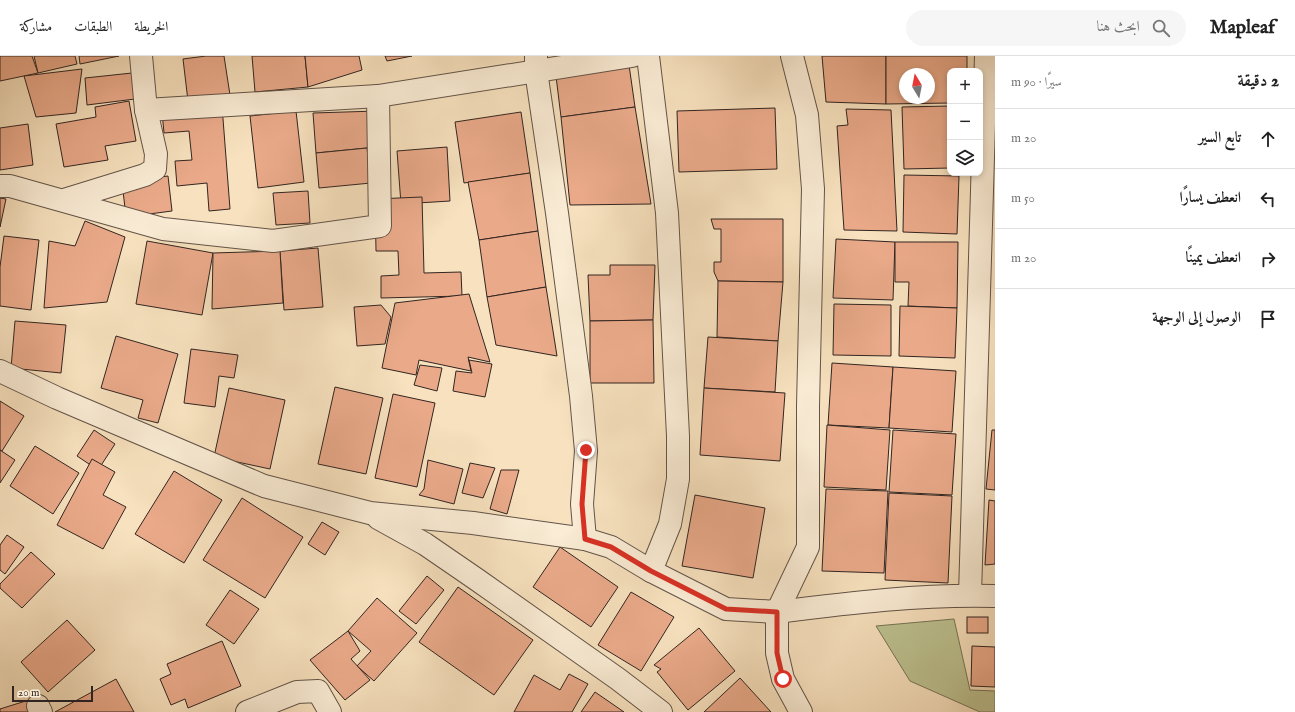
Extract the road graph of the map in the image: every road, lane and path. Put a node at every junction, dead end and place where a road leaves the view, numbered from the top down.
1 (141, 56) edge
2 (632, 56) edge
3 (648, 56) edge
4 (792, 56) edge
5 (986, 56) edge
6 (536, 64) edge
7 (378, 96) junction
8 (146, 110) junction
9 (0, 186) edge
10 (64, 200) junction
11 (0, 371) edge
12 (370, 513) junction
13 (585, 539) junction
14 (651, 571) junction
15 (970, 595) junction
16 (995, 596) edge
17 (777, 612) junction
18 (247, 712) edge
19 (330, 712) edge
20 (661, 712) edge
21 (801, 712) edge

1 - 8 street
2 - 6 street
3 - 14 street
4 - 17 street
5 - 15 street
6 - 7 street
6 - 13 street
7 - 8 street
7 - 10 street
8 - 10 street
9 - 10 street
11 - 12 street
12 - 13 street
12 - 20 street
13 - 14 street
14 - 17 street
15 - 16 street
15 - 17 street
17 - 21 street
18 - 19 street

